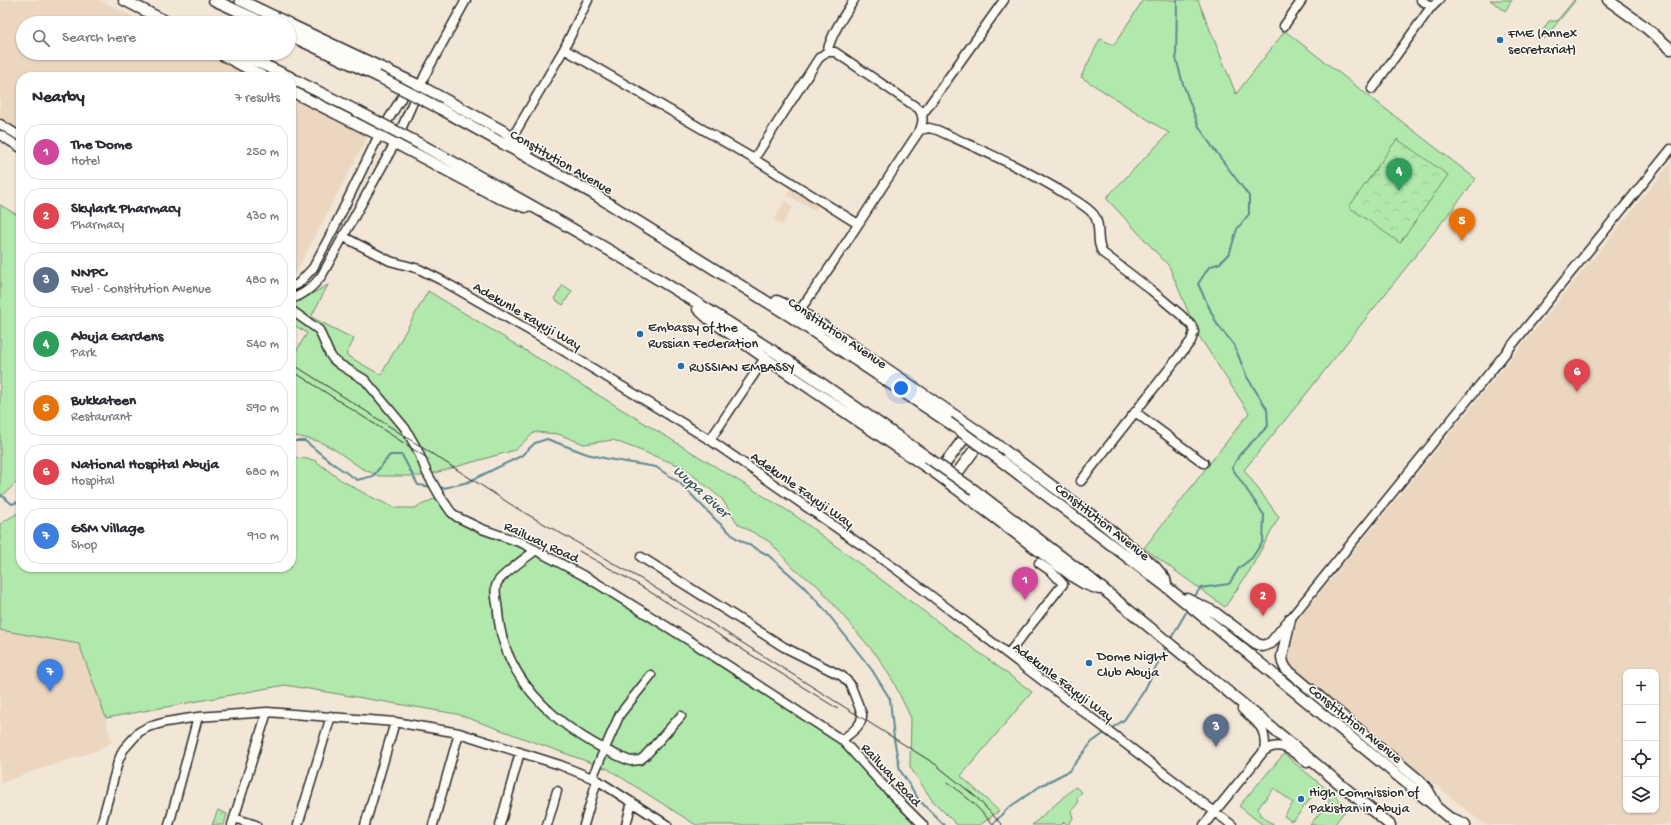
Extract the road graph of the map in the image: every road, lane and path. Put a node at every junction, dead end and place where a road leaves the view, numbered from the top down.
1 (124, 0) edge
2 (133, 0) edge
3 (217, 0) edge
4 (240, 0) edge
5 (466, 0) edge
6 (588, 0) edge
7 (854, 0) edge
8 (1004, 0) edge
9 (1302, 0) edge
10 (1421, 0) edge
11 (1439, 0) edge
12 (1608, 0) edge
13 (1431, 7) junction
14 (149, 13) junction
15 (155, 16) edge
16 (250, 16) edge
17 (273, 16) edge
18 (1284, 26) dead end
19 (296, 27) edge
20 (296, 38) edge
21 (564, 49) junction
22 (1671, 49) edge
23 (826, 52) junction
24 (229, 60) edge
25 (253, 60) edge
26 (254, 72) edge
27 (279, 72) edge
28 (296, 80) edge
29 (417, 85) junction
30 (1372, 90) dead end
31 (296, 93) edge
32 (922, 115) junction
33 (0, 124) edge
34 (920, 130) junction
35 (16, 134) edge
36 (378, 134) junction
37 (0, 135) edge
38 (512, 138) junction
39 (395, 143) junction
40 (16, 145) edge
41 (1671, 149) edge
42 (754, 159) junction
43 (536, 162) junction
44 (553, 218) junction
45 (858, 224) junction
46 (344, 237) junction
47 (726, 276) junction
48 (296, 284) edge
49 (686, 296) junction
50 (296, 297) edge
51 (799, 311) junction
52 (296, 314) edge
53 (765, 358) junction
54 (1135, 412) junction
55 (972, 427) junction
56 (985, 436) junction
57 (710, 440) junction
58 (1204, 463) dead end
59 (937, 474) junction
60 (1080, 481) dead end
61 (950, 483) junction
62 (536, 550) junction
63 (641, 557) dead end
64 (1038, 563) dead end
65 (1171, 591) junction
66 (1108, 593) junction
67 (1290, 619) junction
68 (1008, 654) junction
69 (651, 675) dead end
70 (1227, 690) junction
71 (267, 712) junction
72 (331, 716) junction
73 (681, 716) dead end
74 (198, 717) junction
75 (395, 722) junction
76 (459, 734) junction
77 (842, 740) junction
78 (605, 748) junction
79 (1264, 751) junction
80 (520, 752) junction
81 (1332, 777) junction
82 (594, 779) junction
83 (557, 791) dead end
84 (632, 802) junction
85 (1438, 808) junction
86 (1215, 812) junction
87 (233, 822) edge
88 (1455, 823) edge
89 (100, 825) edge
90 (168, 825) edge
91 (256, 825) edge
92 (298, 825) edge
93 (365, 825) edge
94 (433, 825) edge
95 (500, 825) edge
96 (547, 825) edge
97 (584, 825) edge
98 (626, 825) edge
99 (667, 825) edge
100 (923, 825) edge
101 (1204, 825) edge
102 (1232, 825) edge
103 (1390, 825) edge
104 (1464, 825) edge

1 - 14 main road
2 - 14 main road
3 - 16 main road
4 - 17 main road
5 - 29 street
6 - 21 street
7 - 23 street
8 - 32 street
9 - 18 street
10 - 13 street
11 - 13 street
12 - 22 main road
13 - 30 street
14 - 15 main road
19 - 29 main road
20 - 43 main road, Constitution Avenue, bridge
21 - 38 street
21 - 42 street
23 - 32 street
23 - 42 street
24 - 26 main road
25 - 27 main road
28 - 44 main road, bridge
29 - 36 street
29 - 38 main road
29 - 39 street
31 - 36 main road
32 - 34 street
33 - 35 street
34 - 45 street
34 - 54 street
36 - 39 main road
36 - 48 street
37 - 40 street
38 - 43 main road
39 - 44 main road
39 - 46 street
41 - 67 street
42 - 45 street
43 - 47 main road, Constitution Avenue
44 - 49 main road
45 - 51 street
46 - 50 street
46 - 57 street, Adekunle Fayuji Way
47 - 51 main road
47 - 65 main road, Constitution Avenue, bridge
49 - 53 main road
49 - 66 main road, bridge
51 - 55 main road
52 - 62 street, Railway Road
53 - 57 street
53 - 59 main road
54 - 58 street
54 - 60 street
55 - 56 main road
55 - 59 main road
56 - 61 main road
56 - 65 main road
57 - 68 street, Adekunle Fayuji Way
59 - 61 main road
61 - 66 main road
62 - 77 street, Railway Road
62 - 78 street
63 - 77 street, Railway Road
64 - 68 street
65 - 67 main road
65 - 85 main road, Constitution Avenue
66 - 70 main road
67 - 85 main road
68 - 86 street, Adekunle Fayuji Way
69 - 78 street
70 - 79 street
70 - 81 main road
71 - 72 street
71 - 74 street
71 - 87 street
72 - 75 street
72 - 92 street
73 - 78 street
74 - 89 street
74 - 90 street
75 - 76 street
75 - 93 street
76 - 80 street
76 - 94 street
77 - 100 street, Railway Road
78 - 82 street
79 - 81 street
79 - 86 street
80 - 82 street
80 - 95 street
81 - 103 main road
82 - 84 street
82 - 97 street
83 - 96 street
84 - 98 street
84 - 99 street
85 - 88 main road, Constitution Avenue
86 - 101 street
86 - 102 street, Adekunle Fayuji Way
87 - 91 street
88 - 104 highway

